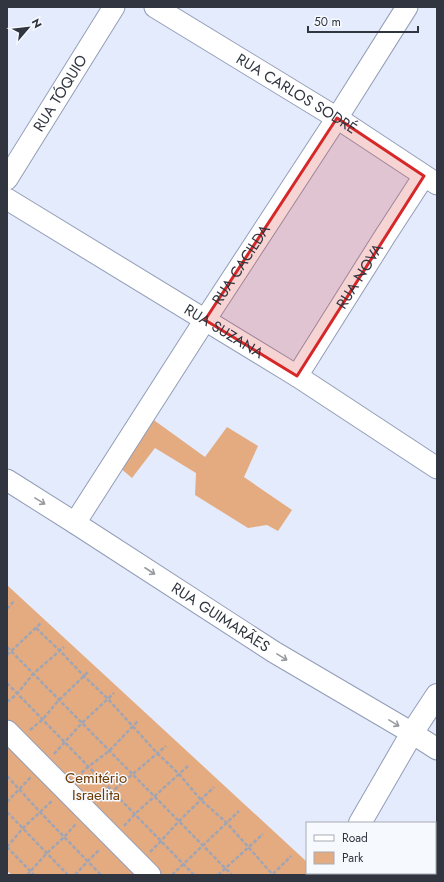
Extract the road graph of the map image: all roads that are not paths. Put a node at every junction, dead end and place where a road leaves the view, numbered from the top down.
1 (114, 7) edge
2 (155, 7) edge
3 (402, 9) edge
4 (337, 118) junction
5 (7, 179) edge
6 (430, 180) edge
7 (7, 199) edge
8 (205, 320) junction
9 (297, 376) junction
10 (437, 468) edge
11 (7, 480) edge
12 (76, 523) junction
13 (437, 695) edge
14 (412, 733) junction
15 (12, 736) edge
16 (437, 749) edge
17 (361, 822) edge
18 (144, 869) edge

1 - 5 street, RUA TÓQUIO
2 - 4 street, RUA CARLOS SODRÉ
3 - 4 street, RUA CACILDA
4 - 6 street, RUA CARLOS SODRÉ
4 - 8 street, RUA CACILDA
6 - 9 street, RUA NOVA
7 - 8 street, RUA SUZANA
8 - 9 street, RUA SUZANA
8 - 12 street, RUA CACILDA
9 - 10 street, RUA SUZANA
11 -> 12 street, RUA GUIMARÃES
12 -> 14 street, RUA GUIMARÃES
13 - 14 main road
14 - 16 street, RUA GUIMARÃES
14 - 17 main road
15 - 18 street

